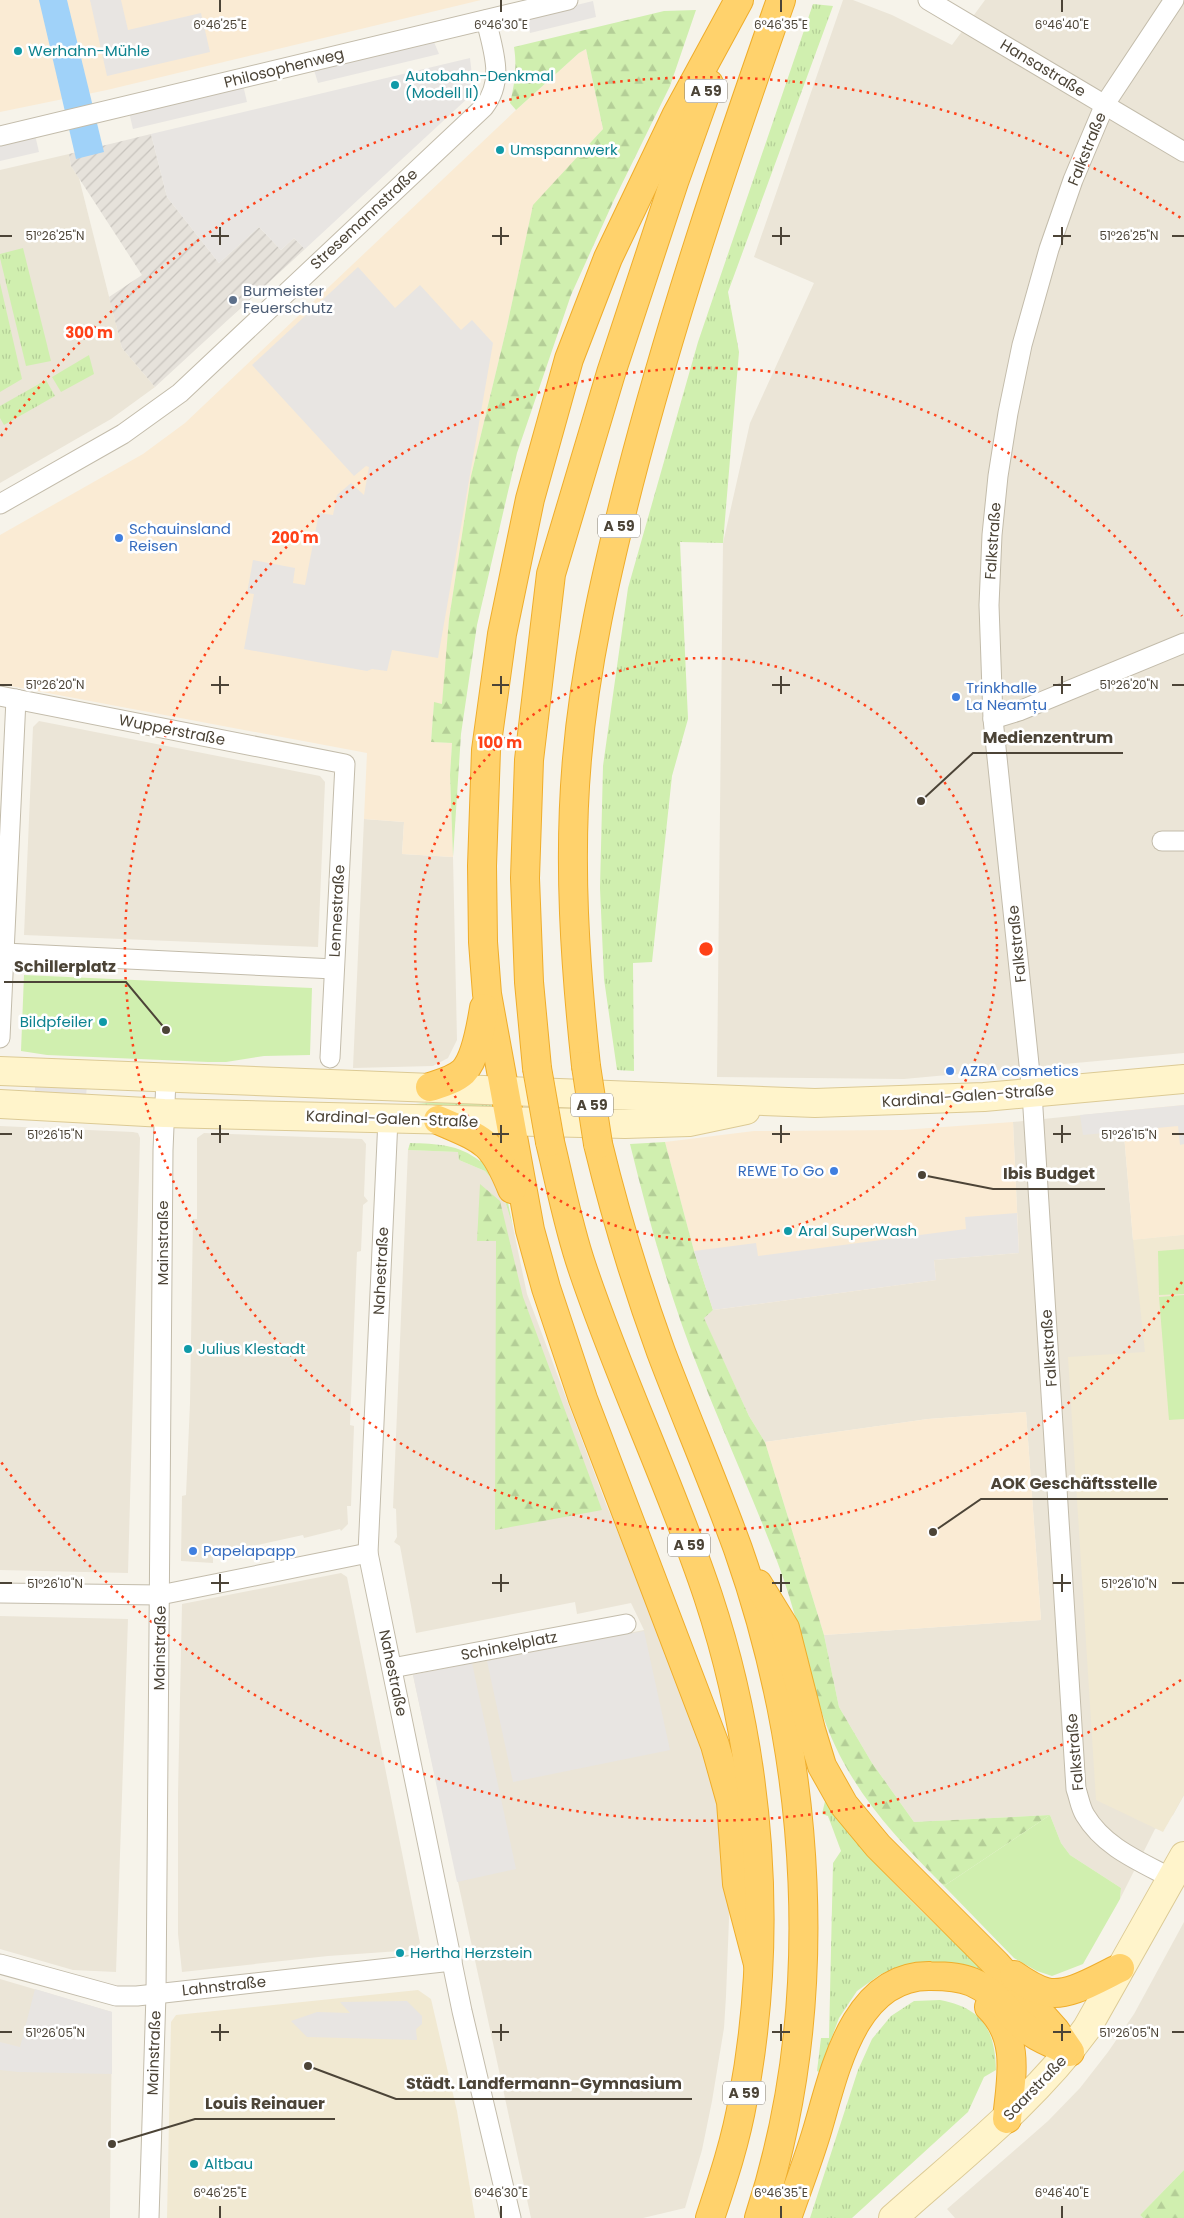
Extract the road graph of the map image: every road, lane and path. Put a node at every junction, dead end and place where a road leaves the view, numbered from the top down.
1 (568, 0) edge
2 (739, 0) edge
3 (928, 0) edge
4 (1174, 0) edge
5 (780, 3) edge
6 (486, 20) junction
7 (1105, 104) junction
8 (0, 136) edge
9 (1184, 152) edge
10 (0, 504) edge
11 (1184, 643) edge
12 (8, 698) edge
13 (993, 719) junction
14 (345, 764) joint
15 (1162, 841) dead end
16 (1184, 841) edge
17 (4, 953) junction
18 (334, 969) junction
19 (487, 994) junction
20 (0, 1038) edge
21 (330, 1058) dead end
22 (0, 1071) edge
23 (166, 1079) junction
24 (1184, 1079) edge
25 (430, 1087) junction
26 (505, 1092) junction
27 (1032, 1093) junction
28 (782, 1102) junction
29 (0, 1104) edge
30 (164, 1113) junction
31 (388, 1119) junction
32 (438, 1120) junction
33 (511, 1122) junction
34 (530, 1230) junction
35 (738, 1550) junction
36 (368, 1553) junction
37 (0, 1593) edge
38 (160, 1595) junction
39 (626, 1624) dead end
40 (392, 1668) junction
41 (1178, 1867) edge
42 (452, 1961) junction
43 (0, 1964) edge
44 (758, 1964) junction
45 (996, 1964) junction
46 (1120, 1968) junction
47 (936, 1976) junction
48 (156, 1994) junction
49 (1070, 2052) junction
50 (1007, 2119) junction
51 (148, 2218) edge
52 (511, 2218) edge
53 (710, 2218) edge
54 (758, 2218) edge
55 (787, 2218) edge
56 (893, 2218) edge

1 - 6 street, Philosophenweg
2 - 19 highway
2 - 44 highway, A 59, bridge
3 - 7 street, Hansastraße
4 - 7 street, Falkstraße
5 - 35 highway, A 59, bridge
6 - 8 street, Philosophenweg
6 - 10 street, Stresemannstraße
7 - 9 street, Hansastraße
7 - 13 street, Falkstraße
11 - 13 street
12 - 14 street, Wupperstraße
12 - 17 street
13 - 27 street, Falkstraße
14 - 18 street, Lennestraße
15 - 16 street
17 - 18 street
17 - 20 street
18 - 21 street, Lennestraße
19 - 25 highway
19 - 26 highway
22 - 23 main road, Kardinal-Galen-Straße
23 - 25 main road, Kardinal-Galen-Straße
23 - 30 street, Mainstraße
24 - 27 main road, Kardinal-Galen-Straße
25 - 26 main road, Kardinal-Galen-Straße
26 - 28 main road, Kardinal-Galen-Straße
26 - 33 highway
27 - 28 main road, Kardinal-Galen-Straße
27 - 41 street, Falkstraße
28 - 33 main road, Kardinal-Galen-Straße
29 - 30 main road, Kardinal-Galen-Straße
30 - 31 main road, Kardinal-Galen-Straße
30 - 38 street, Mainstraße
31 - 32 main road, Kardinal-Galen-Straße
31 - 36 street, Nahestraße
32 - 33 main road, Kardinal-Galen-Straße
32 - 34 highway
33 - 34 highway
34 - 44 highway
35 - 45 highway
35 - 54 highway, A 59
36 - 38 street
36 - 40 street, Nahestraße
37 - 38 street
38 - 48 street, Mainstraße
39 - 40 street, Schinkelplatz
40 - 42 street, Nahestraße
41 - 46 main road, Saarstraße
42 - 48 street, Lahnstraße
42 - 52 street, Nahestraße
43 - 48 street, Lahnstraße
44 - 53 highway, A 59
45 - 46 highway
45 - 49 highway
46 - 49 main road, Saarstraße
47 - 49 highway
47 - 50 highway
47 - 55 highway
48 - 51 street, Mainstraße
49 - 50 main road, Saarstraße
50 - 56 main road, Saarstraße

